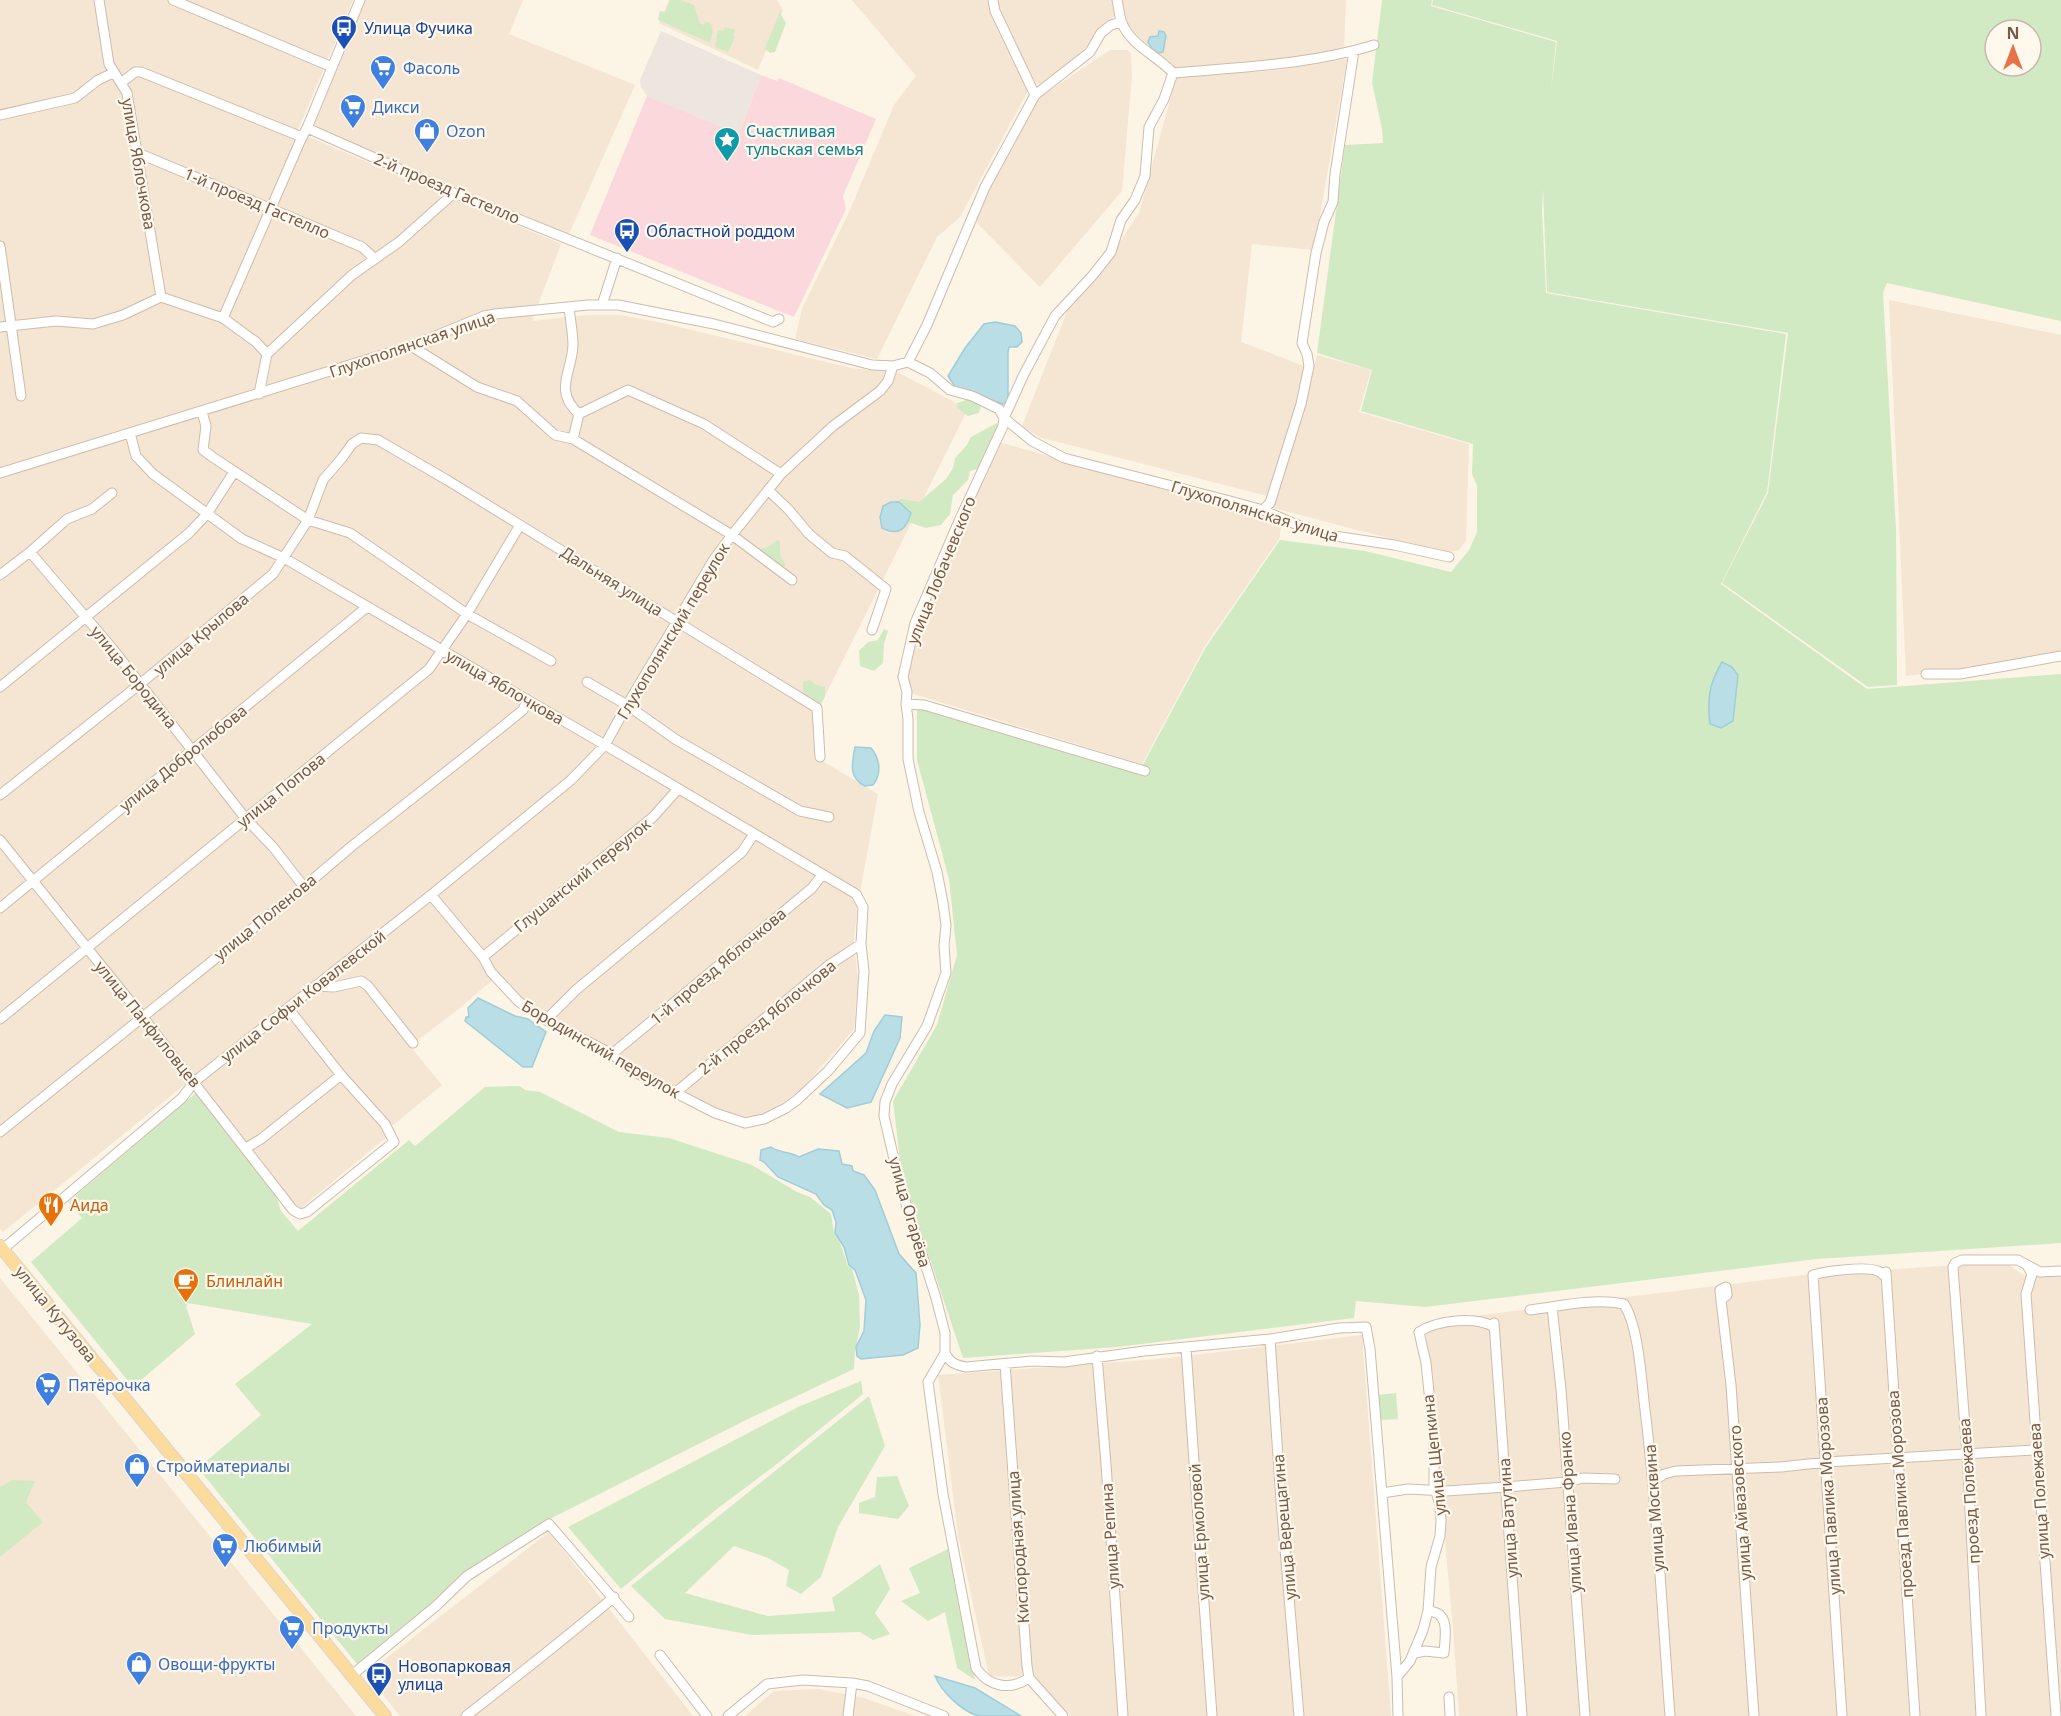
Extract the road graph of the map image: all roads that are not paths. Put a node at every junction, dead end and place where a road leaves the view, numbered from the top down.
1 (99, 0) edge
2 (173, 0) edge
3 (360, 0) edge
4 (993, 0) edge
5 (1117, 0) edge
6 (1121, 18) junction
7 (1374, 45) dead end
8 (1354, 51) junction
9 (332, 67) junction
10 (113, 73) junction
11 (1173, 73) junction
12 (121, 83) junction
13 (1035, 95) junction
14 (0, 115) edge
15 (307, 128) junction
16 (302, 137) junction
17 (138, 153) junction
18 (454, 193) junction
19 (270, 207) junction
20 (0, 246) edge
21 (374, 258) junction
22 (617, 258) junction
23 (161, 297) junction
24 (602, 305) junction
25 (569, 307) junction
26 (223, 318) junction
27 (779, 319) dead end
28 (12, 325) junction
29 (0, 327) edge
30 (411, 346) junction
31 (267, 354) junction
32 (908, 362) junction
33 (894, 366) junction
34 (259, 394) junction
35 (21, 396) dead end
36 (202, 412) junction
37 (1001, 413) junction
38 (579, 414) junction
39 (130, 434) junction
40 (361, 438) joint
41 (573, 439) junction
42 (234, 472) junction
43 (0, 473) edge
44 (781, 474) junction
45 (768, 490) junction
46 (112, 493) dead end
47 (1263, 510) junction
48 (207, 514) junction
49 (308, 520) junction
50 (520, 525) junction
51 (732, 535) junction
52 (30, 552) junction
53 (1449, 557) dead end
54 (284, 558) junction
55 (0, 575) edge
56 (792, 580) dead end
57 (367, 607) junction
58 (467, 614) junction
59 (86, 618) junction
60 (678, 621) junction
61 (872, 630) dead end
62 (442, 651) junction
63 (2061, 656) edge
64 (551, 661) dead end
65 (1926, 674) dead end
66 (587, 682) dead end
67 (140, 684) junction
68 (0, 687) edge
69 (528, 700) junction
70 (906, 704) junction
71 (627, 705) junction
72 (605, 745) junction
73 (193, 749) junction
74 (820, 757) dead end
75 (1145, 771) dead end
76 (678, 789) junction
77 (0, 795) edge
78 (828, 817) dead end
79 (246, 819) junction
80 (754, 834) junction
81 (0, 840) edge
82 (822, 875) junction
83 (33, 881) junction
84 (304, 887) junction
85 (431, 895) junction
86 (0, 908) edge
87 (861, 944) junction
88 (87, 949) junction
89 (483, 957) junction
90 (315, 986) junction
91 (288, 1008) junction
92 (142, 1016) junction
93 (0, 1019) edge
94 (546, 1020) junction
95 (413, 1043) dead end
96 (612, 1054) junction
97 (341, 1075) junction
98 (194, 1082) junction
99 (675, 1093) junction
100 (0, 1132) edge
101 (246, 1148) junction
102 (1, 1247) edge
103 (2028, 1267) junction
104 (2061, 1271) edge
105 (2040, 1272) junction
106 (1886, 1275) joint
107 (2031, 1281) junction
108 (1721, 1295) dead end
109 (1552, 1308) junction
110 (1530, 1310) dead end
111 (1419, 1332) joint
112 (1270, 1339) junction
113 (1186, 1348) junction
114 (945, 1353) junction
115 (1097, 1356) junction
116 (1005, 1364) junction
117 (2036, 1450) junction
118 (1967, 1454) junction
119 (1898, 1459) junction
120 (1826, 1462) junction
121 (1737, 1468) junction
122 (1615, 1479) dead end
123 (1654, 1481) junction
124 (1567, 1482) junction
125 (1506, 1487) junction
126 (1436, 1491) junction
127 (1382, 1493) junction
128 (614, 1597) junction
129 (1428, 1611) junction
130 (629, 1617) dead end
131 (1415, 1653) junction
132 (660, 1655) dead end
133 (352, 1675) junction
134 (1397, 1677) junction
135 (1029, 1678) junction
136 (852, 1683) junction
137 (1449, 1697) dead end
138 (385, 1716) edge
139 (466, 1716) edge
140 (707, 1716) edge
141 (728, 1716) edge
142 (848, 1716) edge
143 (944, 1716) edge
144 (1063, 1716) edge
145 (1123, 1716) edge
146 (1212, 1716) edge
147 (1299, 1716) edge
148 (1398, 1716) edge
149 (1450, 1716) edge
150 (1522, 1716) edge
151 (1585, 1716) edge
152 (1670, 1716) edge
153 (1754, 1716) edge
154 (1842, 1716) edge
155 (1915, 1716) edge
156 (1981, 1716) edge
157 (2056, 1716) edge

1 - 10 street, улица Яблочкова
2 - 9 street
3 - 9 street
4 - 13 street
5 - 6 street
6 - 11 street
6 - 13 street
7 - 8 street
8 - 11 street
8 - 47 street
9 - 15 street
10 - 12 street, улица Яблочкова
10 - 14 street
11 - 37 street, улица Лобачевского
12 - 16 street
12 - 17 street, улица Яблочкова
13 - 32 street
15 - 16 street
15 - 18 street, 2-й проезд Гастелло
16 - 19 street
17 - 19 street, 1-й проезд Гастелло
17 - 23 street, улица Яблочкова
18 - 21 street
18 - 22 street, 2-й проезд Гастелло
19 - 21 street, 1-й проезд Гастелло
19 - 26 street
20 - 28 street
21 - 31 street
22 - 24 street
22 - 27 street, 2-й проезд Гастелло
23 - 26 street
23 - 28 street
24 - 25 street, Глухополянская улица
24 - 33 street, Глухополянская улица
25 - 30 street, Глухополянская улица
25 - 38 street
26 - 31 street
28 - 29 street
28 - 35 street
30 - 34 street, Глухополянская улица
30 - 41 street
31 - 34 street
32 - 33 street, Глухополянская улица
32 - 37 street, Глухополянская улица
33 - 44 street, Глухополянский переулок
34 - 36 street, Глухополянская улица
36 - 39 street, Глухополянская улица
36 - 42 street
37 - 47 street, Глухополянская улица
37 - 70 street, улица Лобачевского
38 - 41 street
38 - 44 street
39 - 43 street, Глухополянская улица
39 - 48 street, улица Яблочкова
40 - 49 street, улица Крылова
40 - 50 street, Дальняя улица
41 - 51 street
42 - 48 street
42 - 49 street
44 - 45 street, Глухополянский переулок
45 - 51 street, Глухополянский переулок
45 - 61 street
46 - 52 street
47 - 53 street, Глухополянская улица
48 - 54 street, улица Яблочкова
48 - 59 street
49 - 54 street, улица Крылова
49 - 58 street
50 - 58 street, улица Попова
50 - 60 street, Дальняя улица
51 - 56 street
51 - 60 street, Глухополянский переулок
52 - 55 street
52 - 59 street, улица Бородина
54 - 57 street, улица Яблочкова
54 - 67 street, улица Крылова
57 - 62 street, улица Яблочкова
57 - 73 street, улица Добролюбова
58 - 62 street, улица Попова
58 - 64 street
59 - 67 street, улица Бородина
59 - 68 street
60 - 71 street, Глухополянский переулок
60 - 74 street, Дальняя улица
62 - 69 street, улица Яблочкова
62 - 79 street, улица Попова
63 - 65 street
66 - 71 street
67 - 73 street, улица Бородина
67 - 77 street, улица Крылова
69 - 72 street, улица Яблочкова
69 - 84 street, улица Поленова
70 - 75 street
70 - 114 street, улица Огарёва
71 - 72 street, Глухополянский переулок
71 - 78 street
72 - 76 street, улица Яблочкова
72 - 85 street, улица Софьи Ковалевской
73 - 79 street, улица Бородина
73 - 83 street, улица Добролюбова
76 - 80 street, улица Яблочкова
76 - 89 street, Глушанский переулок
79 - 84 street, улица Бородина
79 - 88 street, улица Попова
80 - 82 street, улица Яблочкова
80 - 94 street
81 - 83 street, улица Панфиловцев
82 - 87 street, улица Яблочкова
82 - 96 street, 1-й проезд Яблочкова
83 - 86 street, улица Добролюбова
83 - 88 street, улица Панфиловцев
84 - 92 street, улица Поленова
85 - 89 street, Бородинский переулок
85 - 90 street, улица Софьи Ковалевской
87 - 99 street, 2-й проезд Яблочкова
87 - 99 street, Бородинский переулок
88 - 92 street, улица Панфиловцев
88 - 93 street, улица Попова
89 - 94 street, Бородинский переулок
90 - 91 street, улица Софьи Ковалевской
90 - 95 street
91 - 97 street
91 - 98 street, улица Софьи Ковалевской
92 - 98 street, улица Панфиловцев
92 - 100 street, улица Поленова
94 - 96 street, Бородинский переулок
96 - 99 street, Бородинский переулок
97 - 101 street
97 - 101 street, улица Панфиловцев
98 - 101 street, улица Панфиловцев
98 - 102 street, улица Софьи Ковалевской
102 - 133 main road, улица Кутузова
103 - 105 street
103 - 107 street, улица Полежаева
103 - 118 street, проезд Полежаева
104 - 105 street
105 - 107 street
106 - 119 street, проезд Павлика Морозова
106 - 120 street, улица Павлика Морозова
107 - 117 street, улица Полежаева
108 - 121 street, улица Айвазовского
109 - 110 street
109 - 123 street, улица Москвина
109 - 124 street, улица Ивана Франко
111 - 125 street, улица Ватутина
111 - 126 street, улица Щепкина
112 - 113 street
112 - 127 street
112 - 147 street, улица Верещагина
113 - 115 street
113 - 146 street, улица Ермоловой
114 - 116 street
114 - 135 street
115 - 116 street
115 - 145 street, улица Репина
116 - 135 street, Кислородная улица
117 - 118 street
117 - 157 street, улица Полежаева
118 - 119 street
118 - 156 street, проезд Полежаева
119 - 120 street
119 - 155 street, проезд Павлика Морозова
120 - 121 street
120 - 154 street, улица Павлика Морозова
121 - 123 street
121 - 153 street, улица Айвазовского
122 - 124 street
123 - 152 street, улица Москвина
124 - 125 street
124 - 151 street, улица Ивана Франко
125 - 126 street
125 - 150 street, улица Ватутина
126 - 127 street
126 - 129 street, улица Щепкина
127 - 134 street
128 - 130 street
128 - 133 street
128 - 139 street
129 - 131 street, улица Щепкина
129 - 131 street
131 - 134 street, улица Щепкина
132 - 140 street
133 - 138 main road, улица Кутузова
134 - 148 street
135 - 144 street
136 - 141 street
136 - 142 street
136 - 143 street
137 - 149 street

